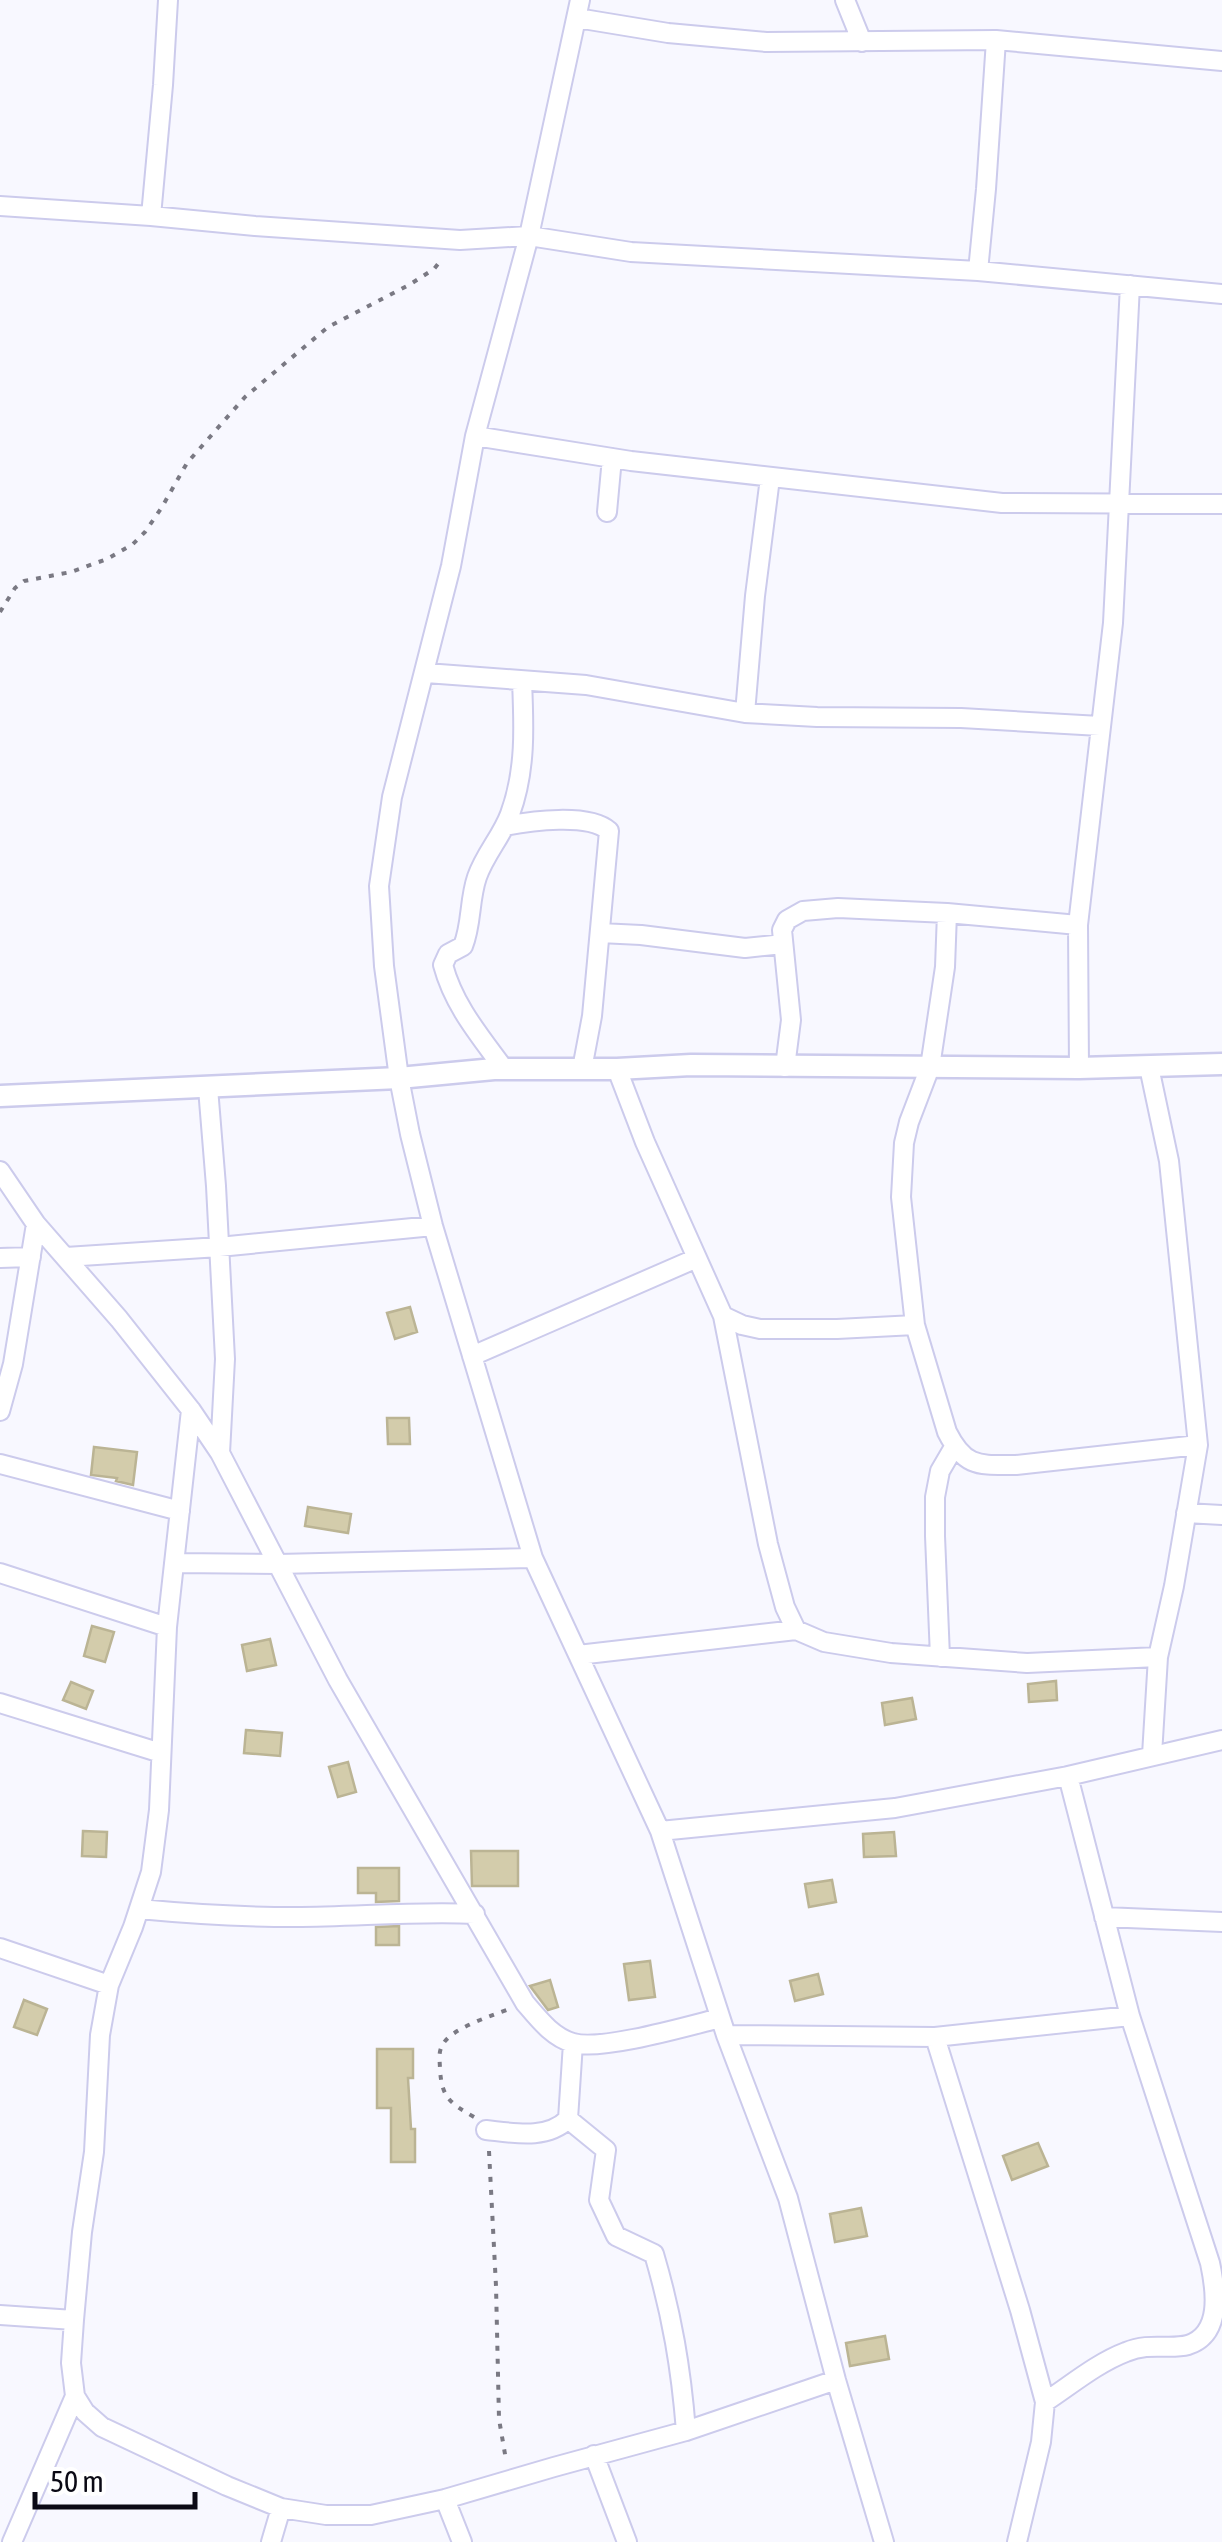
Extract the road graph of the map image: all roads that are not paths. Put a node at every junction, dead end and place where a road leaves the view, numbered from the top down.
1 (168, 0) edge
2 (845, 0) edge
3 (579, 9) edge
4 (996, 40) junction
5 (862, 42) junction
6 (1222, 60) edge
7 (0, 206) edge
8 (151, 216) junction
9 (529, 236) junction
10 (978, 271) junction
11 (1130, 285) junction
12 (1222, 294) edge
13 (475, 436) junction
14 (612, 458) junction
15 (770, 478) junction
16 (1119, 504) junction
17 (1222, 504) edge
18 (607, 512) dead end
19 (426, 673) junction
20 (522, 681) junction
21 (745, 713) junction
22 (1100, 726) junction
23 (505, 826) junction
24 (947, 912) junction
25 (1078, 925) junction
26 (600, 933) junction
27 (783, 944) junction
28 (1222, 1064) edge
29 (930, 1067) junction
30 (1149, 1067) junction
31 (785, 1068) junction
32 (1080, 1068) junction
33 (504, 1069) junction
34 (582, 1069) junction
35 (617, 1070) junction
36 (399, 1078) junction
37 (208, 1088) junction
38 (0, 1096) edge
39 (0, 1170) edge
40 (36, 1224) junction
41 (433, 1226) junction
42 (219, 1246) junction
43 (0, 1258) edge
44 (30, 1258) junction
45 (66, 1258) junction
46 (697, 1258) junction
47 (722, 1316) junction
48 (916, 1325) junction
49 (472, 1356) junction
50 (191, 1410) junction
51 (0, 1411) edge
52 (1198, 1445) junction
53 (954, 1447) junction
54 (220, 1453) junction
55 (0, 1464) edge
56 (180, 1511) junction
57 (1186, 1513) junction
58 (1222, 1515) edge
59 (533, 1558) junction
60 (174, 1563) junction
61 (278, 1564) junction
62 (0, 1573) edge
63 (167, 1627) junction
64 (796, 1630) junction
65 (578, 1654) junction
66 (940, 1657) junction
67 (1158, 1657) junction
68 (0, 1703) edge
69 (1222, 1740) edge
70 (161, 1753) junction
71 (1152, 1754) junction
72 (1068, 1776) junction
73 (660, 1831) junction
74 (139, 1909) junction
75 (475, 1914) junction
76 (1104, 1917) junction
77 (1222, 1922) edge
78 (0, 1948) edge
79 (109, 1985) junction
80 (1130, 2016) junction
81 (723, 2026) junction
82 (935, 2037) junction
83 (573, 2043) junction
84 (568, 2119) junction
85 (486, 2130) road end
86 (0, 2314) edge
87 (74, 2320) junction
88 (836, 2380) junction
89 (74, 2396) junction
90 (1045, 2402) junction
91 (686, 2431) junction
92 (594, 2455) junction
93 (446, 2500) junction
94 (281, 2508) junction
95 (12, 2542) edge
96 (271, 2542) edge
97 (462, 2542) edge
98 (628, 2542) edge
99 (884, 2542) edge
100 (1017, 2542) edge

1 - 8 street
2 - 5 street
3 - 5 street
3 - 9 street
4 - 5 street
4 - 6 street
4 - 10 street
7 - 8 street
8 - 9 street
9 - 10 street
9 - 13 street
10 - 11 street
11 - 12 street
11 - 16 street
13 - 14 street
13 - 19 street
14 - 15 street
14 - 18 street
15 - 16 street
15 - 21 street
16 - 17 street
16 - 22 street
19 - 20 street
19 - 36 street
20 - 21 street
20 - 23 street
21 - 22 street
22 - 25 street
23 - 26 street
23 - 33 street
24 - 25 street
24 - 27 street
24 - 29 street
25 - 32 street
26 - 27 street
26 - 34 street
27 - 31 street
28 - 30 street
29 - 31 street
29 - 32 street
29 - 48 street
30 - 32 street
30 - 52 street
31 - 35 street
33 - 34 street
33 - 36 street
34 - 35 street
35 - 46 street
36 - 37 street
36 - 41 street
37 - 38 street
37 - 42 street
39 - 40 street
40 - 44 street
40 - 45 street
41 - 42 street
41 - 49 street
42 - 45 street
42 - 54 street
43 - 44 street
44 - 51 street
45 - 50 street
46 - 47 street
46 - 49 street
47 - 48 street
47 - 64 street
48 - 53 street
49 - 59 street
50 - 54 street
50 - 56 street
52 - 53 street
52 - 57 street
53 - 66 street
54 - 61 street
55 - 56 street
56 - 60 street
57 - 58 street
57 - 67 street
59 - 61 street
59 - 65 street
60 - 61 street
60 - 63 street
61 - 75 street
62 - 63 street
63 - 70 street
64 - 65 street
64 - 66 street
65 - 73 street
66 - 67 street
67 - 71 street
68 - 70 street
69 - 71 street
70 - 74 street
71 - 72 street
72 - 73 street
72 - 76 street
73 - 81 street
74 - 75 street
74 - 79 street
75 - 83 street
76 - 77 street
76 - 80 street
78 - 79 street
79 - 87 street
80 - 82 street
80 - 90 street
81 - 82 street
81 - 83 street
81 - 88 street
82 - 90 street
83 - 84 street
84 - 85 street
84 - 91 street
86 - 87 street
87 - 89 street
88 - 91 street
88 - 99 street
89 - 94 street
89 - 95 street
90 - 100 street
91 - 92 street
92 - 93 street
92 - 98 street
93 - 94 street
93 - 97 street
94 - 96 street

